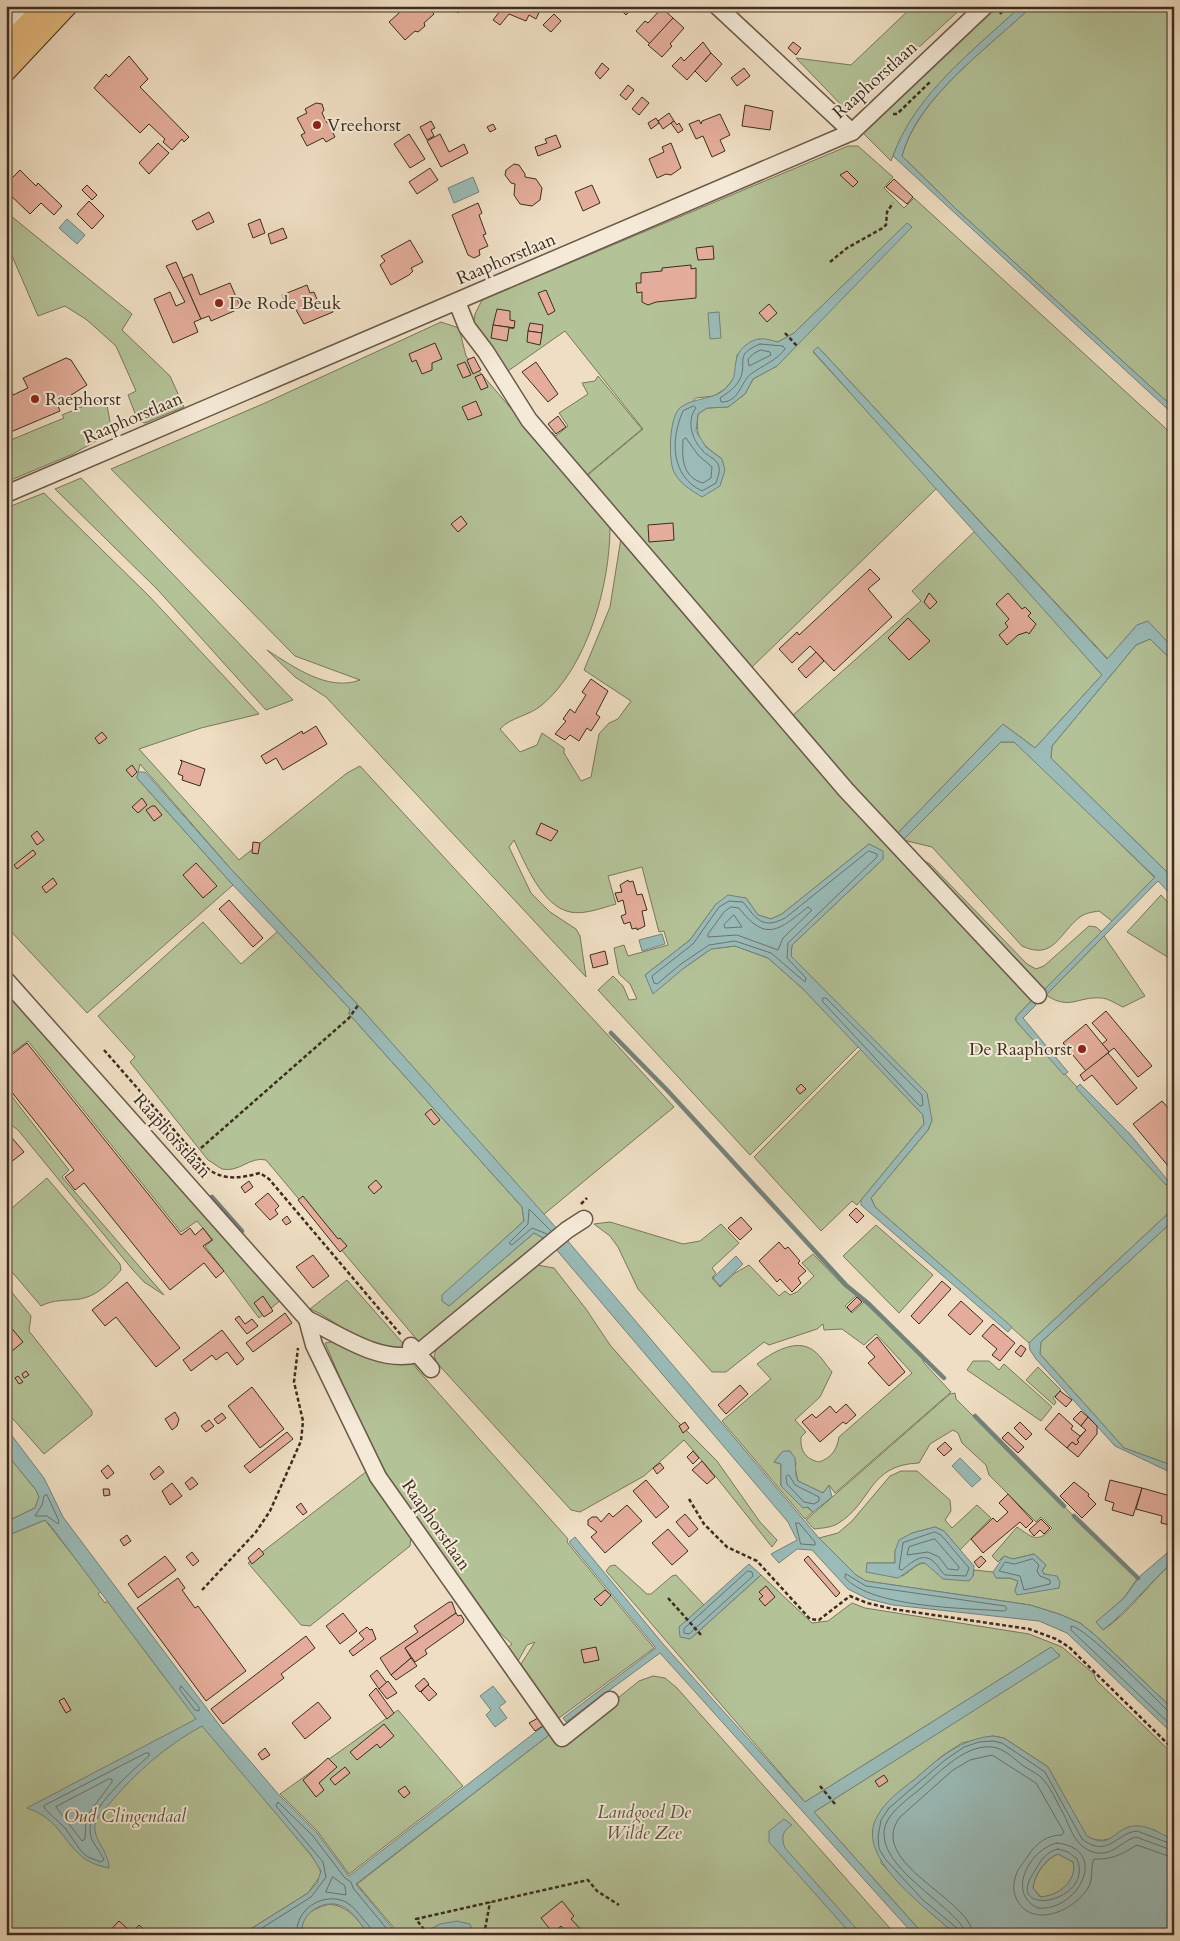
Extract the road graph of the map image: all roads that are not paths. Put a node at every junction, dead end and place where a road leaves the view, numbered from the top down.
1 (27, 6) edge
2 (45, 6) edge
3 (68, 6) edge
4 (718, 6) edge
5 (985, 6) edge
6 (6, 28) edge
7 (6, 47) edge
8 (6, 71) edge
9 (852, 132) junction
10 (457, 302) junction
11 (6, 494) edge
12 (6, 980) edge
13 (1038, 995) dead end
14 (584, 1219) dead end
15 (307, 1319) junction
16 (414, 1350) junction
17 (431, 1369) dead end
18 (610, 1700) dead end

1 - 6 street
2 - 7 main road
3 - 8 main road
4 - 9 street
5 - 9 street, Raaphorstlaan
9 - 10 street, Raaphorstlaan
10 - 11 street, Raaphorstlaan
10 - 13 street
12 - 15 street, Raaphorstlaan
14 - 16 street
15 - 16 street, Raaphorstlaan
15 - 18 street, Raaphorstlaan
16 - 17 street

